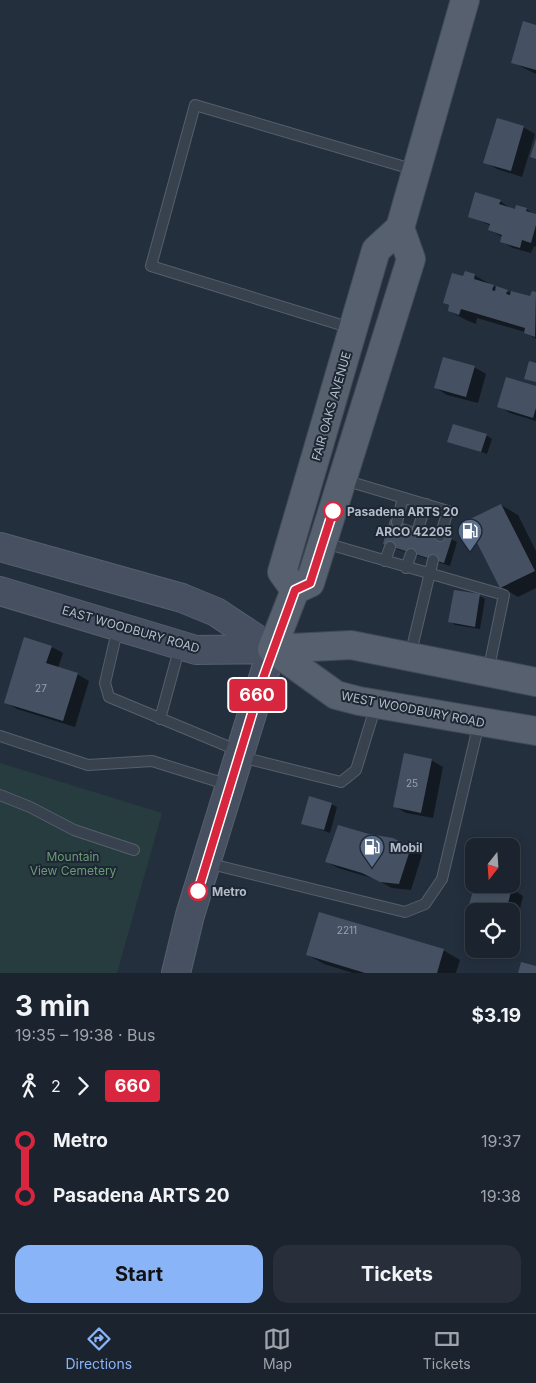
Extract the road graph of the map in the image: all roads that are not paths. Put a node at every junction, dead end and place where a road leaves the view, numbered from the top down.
1 (465, 0) edge
2 (416, 170) junction
3 (400, 228) junction
4 (353, 329) junction
5 (343, 480) junction
6 (403, 498) junction
7 (426, 504) junction
8 (397, 522) dead end
9 (418, 529) dead end
10 (440, 536) dead end
11 (323, 542) junction
12 (0, 547) edge
13 (390, 547) dead end
14 (411, 554) dead end
15 (433, 560) dead end
16 (385, 562) junction
17 (406, 568) junction
18 (428, 574) junction
19 (295, 590) junction
20 (0, 591) edge
21 (118, 626) junction
22 (180, 645) junction
23 (272, 649) junction
24 (410, 658) junction
25 (488, 673) junction
26 (536, 682) edge
27 (376, 704) junction
28 (160, 719) junction
29 (479, 721) junction
30 (536, 731) edge
31 (0, 736) edge
32 (239, 754) junction
33 (230, 785) junction
34 (0, 796) edge
35 (134, 850) dead end
36 (206, 863) junction
37 (176, 973) edge

1 - 2 main road
2 - 3 main road
2 - 4 lane
3 - 4 main road, FAIR OAKS AVENUE
3 - 5 main road
4 - 19 main road, FAIR OAKS AVENUE
5 - 6 lane
5 - 11 main road
6 - 7 lane
6 - 8 lane
7 - 9 lane
7 - 10 lane
11 - 16 lane
11 - 19 main road
12 - 23 main road
13 - 16 lane
14 - 17 lane
15 - 18 lane
16 - 17 lane
17 - 18 lane
18 - 24 lane
18 - 25 lane
19 - 23 main road
20 - 21 main road, EAST WOODBURY ROAD
21 - 22 main road, EAST WOODBURY ROAD
21 - 28 lane
22 - 23 main road, EAST WOODBURY ROAD
22 - 28 lane
23 - 24 main road
23 - 27 main road, WEST WOODBURY ROAD
23 - 32 main road
24 - 25 main road
25 - 26 main road
27 - 29 main road, WEST WOODBURY ROAD
27 - 32 lane
28 - 32 lane
29 - 30 main road, WEST WOODBURY ROAD
29 - 36 lane
31 - 33 lane
32 - 33 main road
33 - 36 main road
34 - 35 lane
36 - 37 main road

